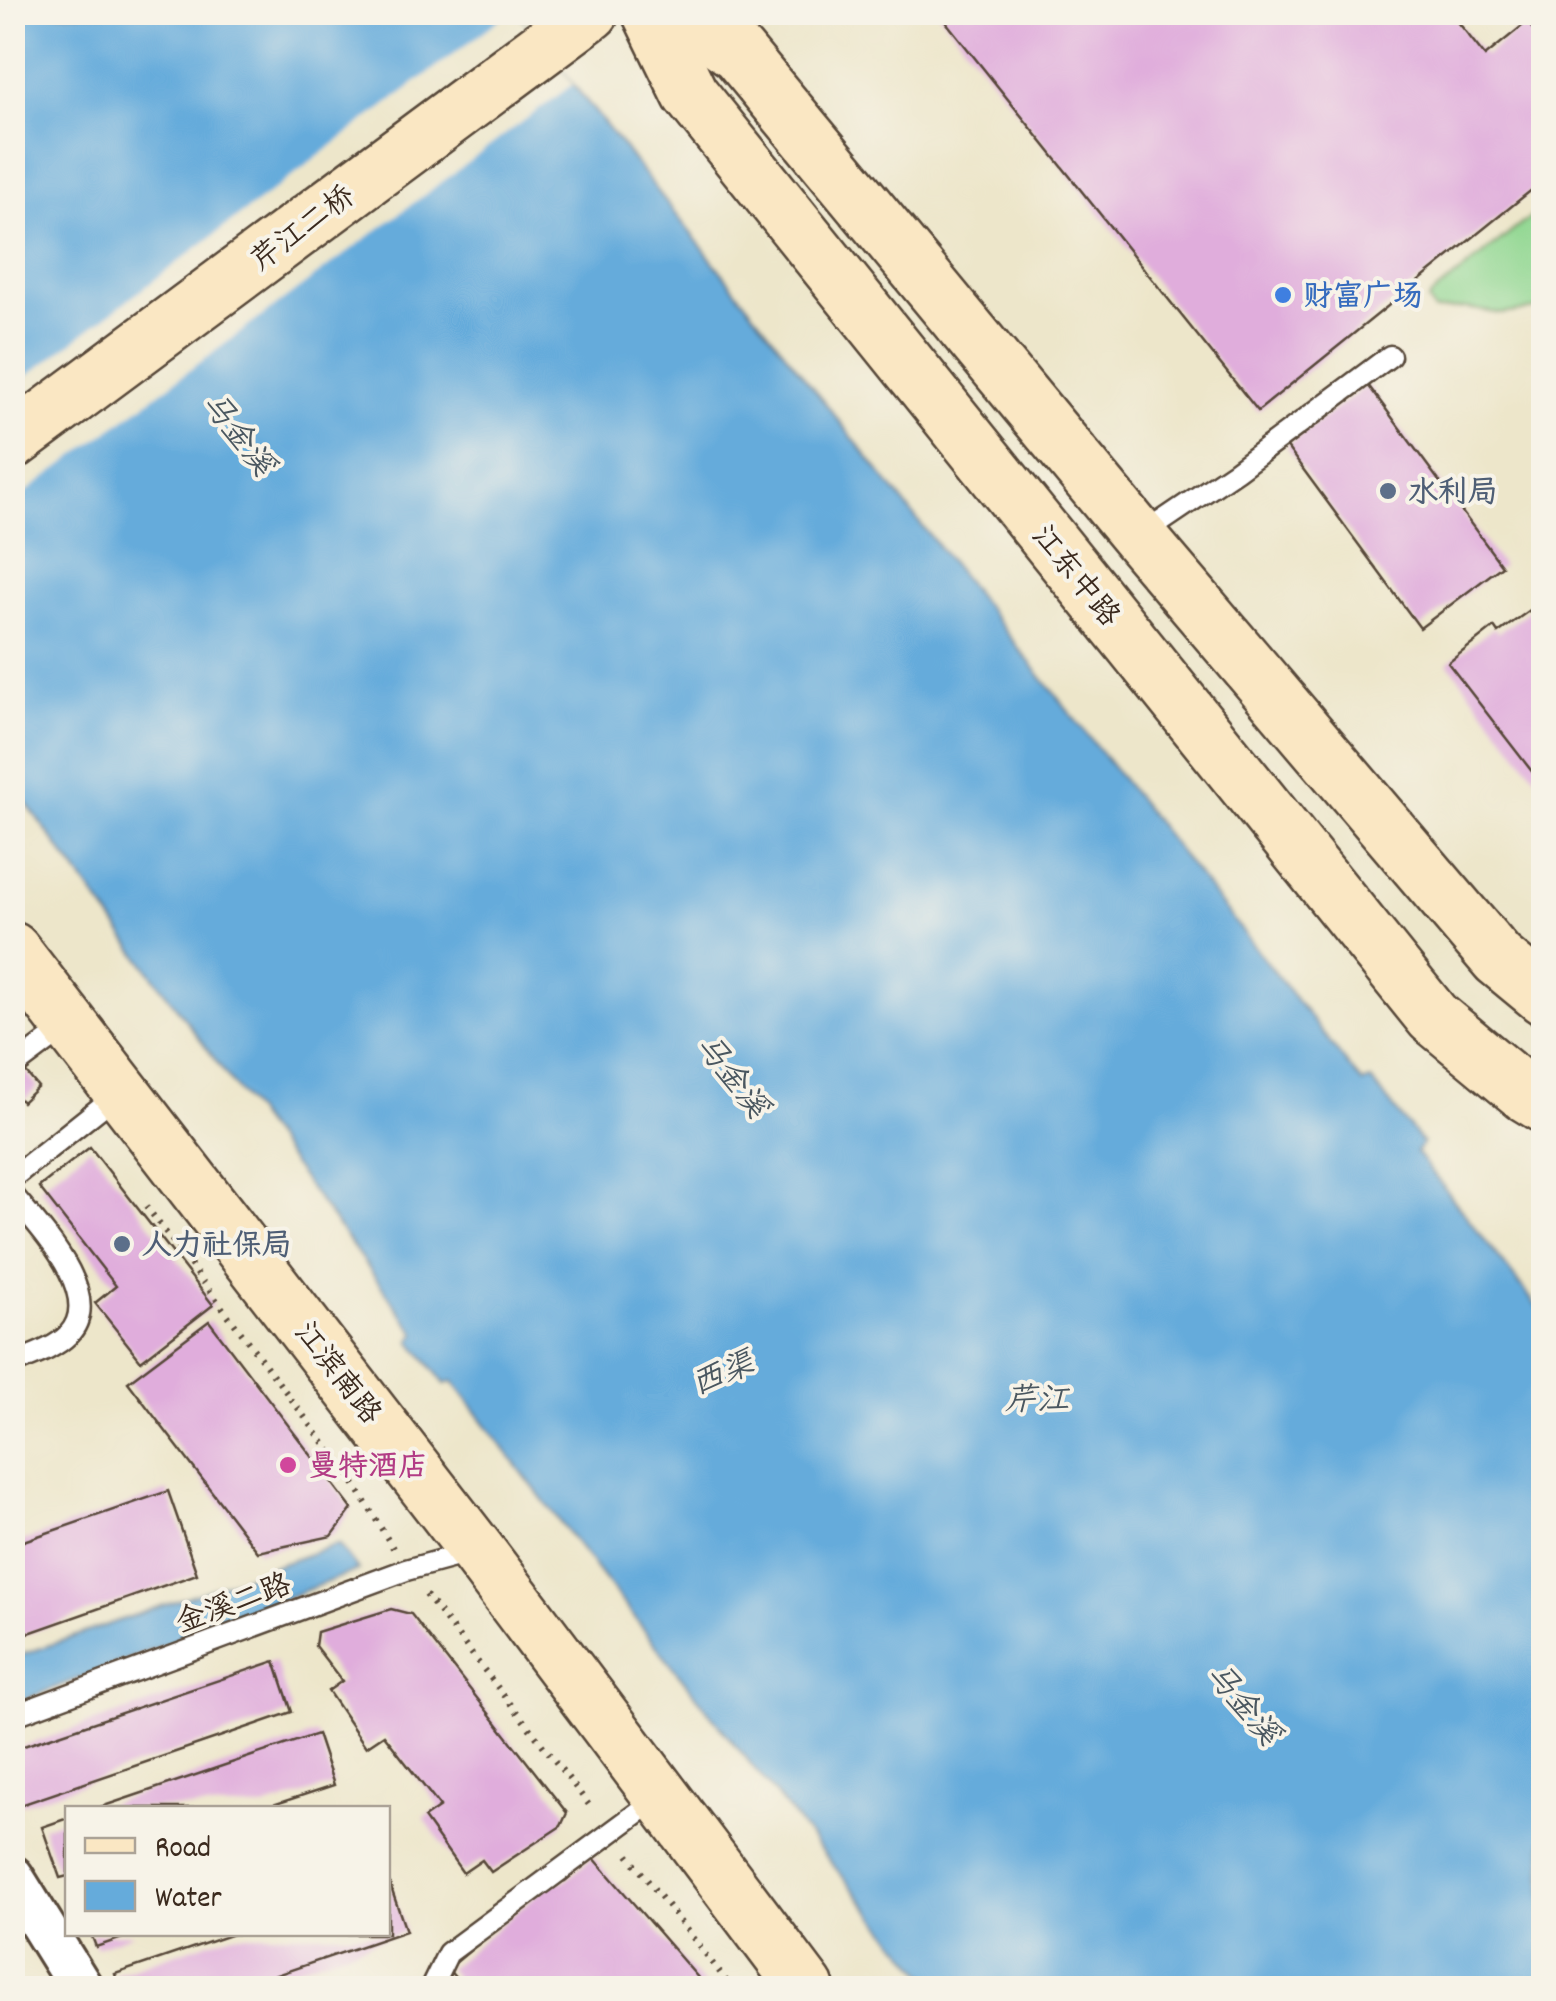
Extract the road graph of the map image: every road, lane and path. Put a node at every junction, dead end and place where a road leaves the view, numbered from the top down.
1 (591, 12) edge
2 (650, 12) edge
3 (680, 12) edge
4 (1390, 356) dead end
5 (12, 442) edge
6 (1138, 537) junction
7 (12, 950) edge
8 (1544, 996) edge
9 (70, 1024) junction
10 (12, 1068) edge
11 (122, 1091) junction
12 (1544, 1104) edge
13 (12, 1178) edge
14 (1531, 1180) dead end
15 (12, 1194) edge
16 (144, 1204) dead end
17 (1544, 1211) edge
18 (12, 1364) edge
19 (477, 1551) junction
20 (406, 1570) junction
21 (12, 1716) edge
22 (660, 1796) junction
23 (610, 1832) junction
24 (12, 1876) edge
25 (81, 1988) edge
26 (431, 1988) edge
27 (732, 1988) edge
28 (806, 1988) edge

1 - 5 main road, 芹江二桥
2 - 12 main road, 江东中路
3 - 6 main road
4 - 6 lane
6 - 8 main road
7 - 9 main road, 江滨南路
9 - 10 lane
9 - 11 main road, 江滨南路
11 - 13 lane
11 - 19 main road, 江滨南路
14 - 17 path
15 - 18 lane
16 - 20 path
19 - 20 lane, 金溪二路
19 - 22 main road, 江滨南路
20 - 21 lane, 金溪二路
20 - 23 path
22 - 23 lane
22 - 28 main road, 江滨南路
23 - 26 lane
23 - 27 path
24 - 25 street

